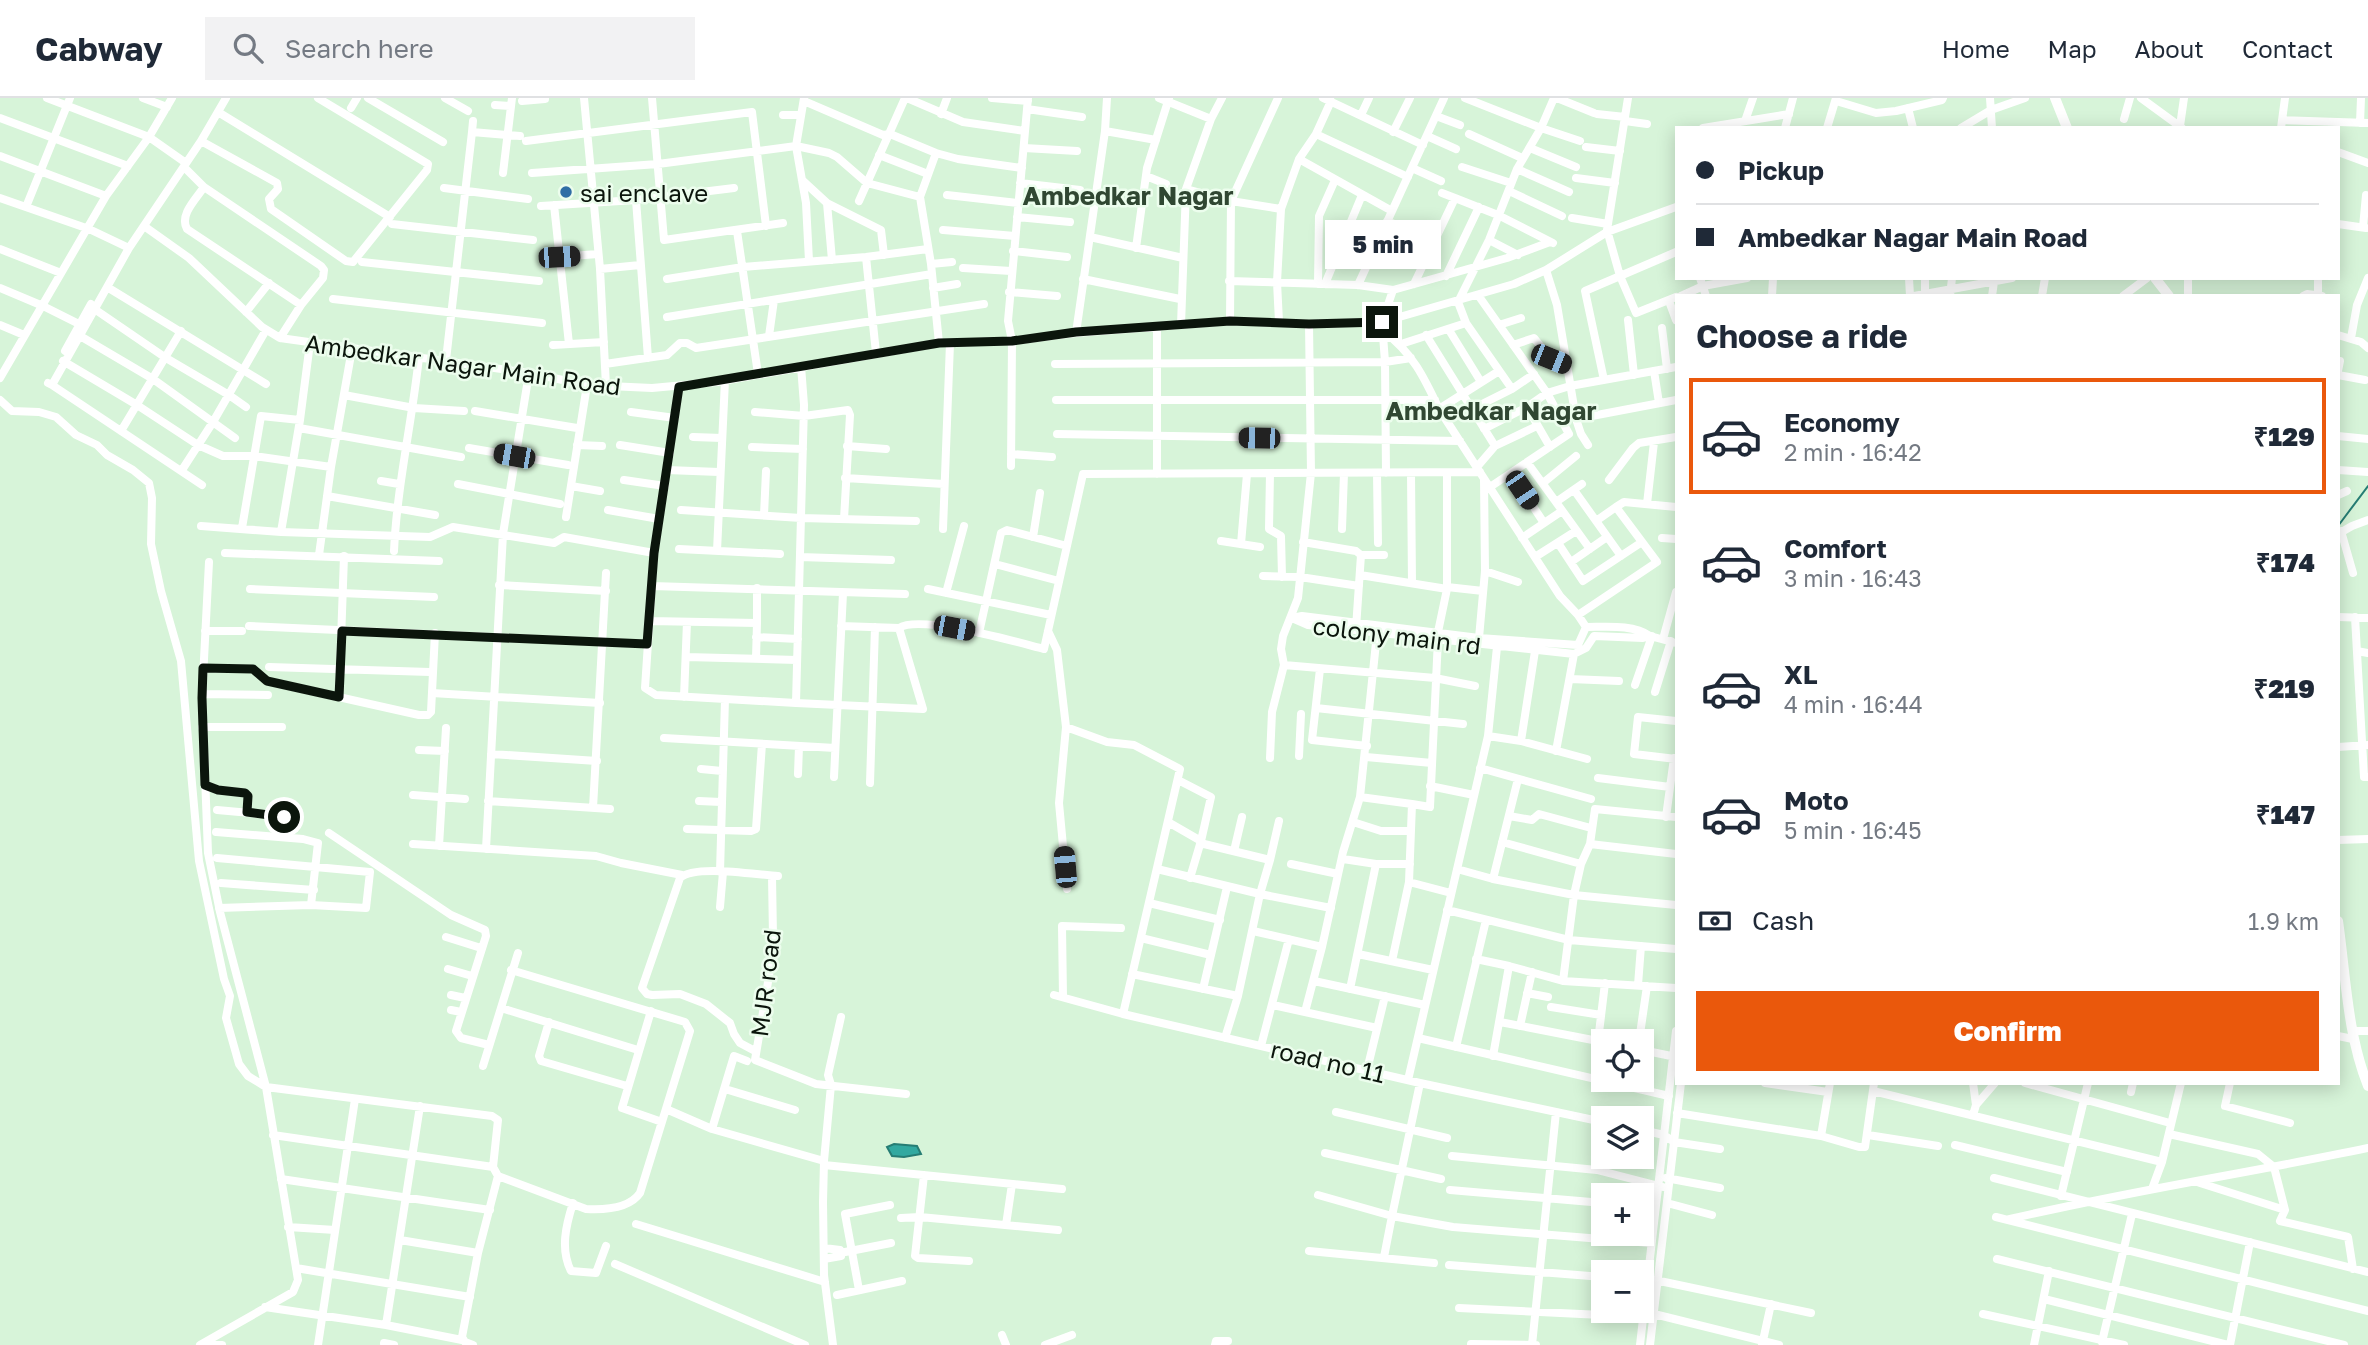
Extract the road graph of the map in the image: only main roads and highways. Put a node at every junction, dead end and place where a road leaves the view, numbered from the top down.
1 (2054, 98) edge
2 (2066, 126) edge
3 (2340, 956) edge
4 (2342, 991) edge
5 (2368, 1086) edge

1 - 2 main road
3 - 4 main road
4 - 5 main road

